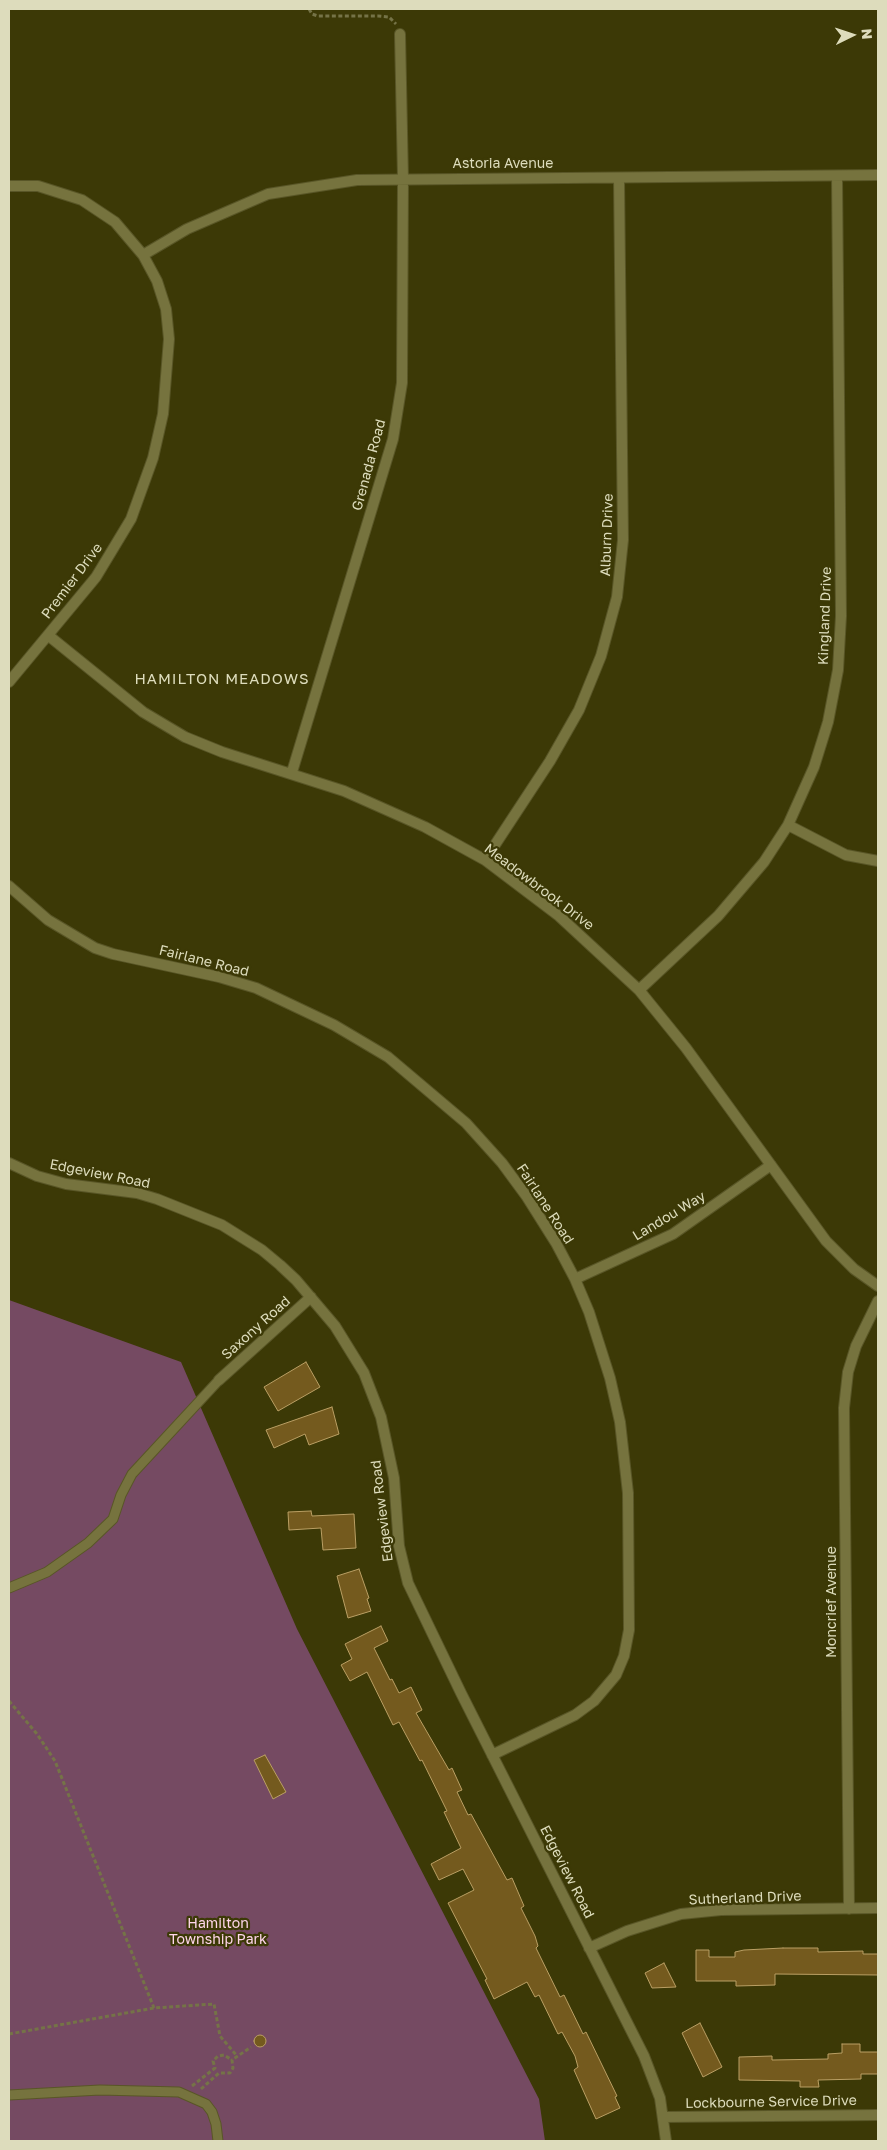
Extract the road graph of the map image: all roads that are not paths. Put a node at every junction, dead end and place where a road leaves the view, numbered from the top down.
1 (400, 34) road end
2 (837, 176) junction
3 (878, 176) edge
4 (620, 178) junction
5 (403, 179) junction
6 (9, 186) edge
7 (143, 255) junction
8 (49, 636) junction
9 (9, 682) edge
10 (292, 772) junction
11 (788, 825) junction
12 (485, 860) junction
13 (878, 861) edge
14 (9, 886) edge
15 (639, 990) junction
16 (9, 1163) edge
17 (771, 1165) junction
18 (575, 1279) junction
19 (878, 1286) edge
20 (311, 1297) junction
21 (878, 1301) edge
22 (219, 1380) joint
23 (9, 1588) edge
24 (492, 1755) junction
25 (878, 1908) edge
26 (849, 1909) junction
27 (589, 1948) junction
28 (9, 2095) edge
29 (878, 2115) edge
30 (663, 2117) junction
31 (218, 2141) edge
32 (666, 2141) edge

1 - 5 street, Grenada Road
2 - 3 street, Astoria Avenue
2 - 4 street, Astoria Avenue
2 - 11 street, Kingland Drive
4 - 5 street, Astoria Avenue
4 - 12 street, Alburn Drive
5 - 7 street, Astoria Avenue
5 - 10 street, Grenada Road
6 - 7 street, Premier Drive
7 - 8 street, Premier Drive
8 - 9 street, Premier Drive
8 - 10 street, Meadowbrook Drive
10 - 12 street, Meadowbrook Drive
11 - 13 street
11 - 15 street, Kingland Drive
12 - 15 street, Meadowbrook Drive
14 - 18 street, Fairlane Road
15 - 17 street, Meadowbrook Drive
16 - 20 street, Edgeview Road
17 - 18 street, Landou Way
17 - 19 street, Meadowbrook Drive
18 - 24 street, Fairlane Road
20 - 22 street, Saxony Road
20 - 24 street, Edgeview Road
21 - 26 street, Moncrief Avenue
22 - 23 lane
24 - 27 street, Edgeview Road
25 - 26 street, Sutherland Drive
26 - 27 street, Sutherland Drive
27 - 30 street, Edgeview Road
28 - 31 lane
29 - 30 street, Lockbourne Service Drive
30 - 32 street, Edgeview Road

